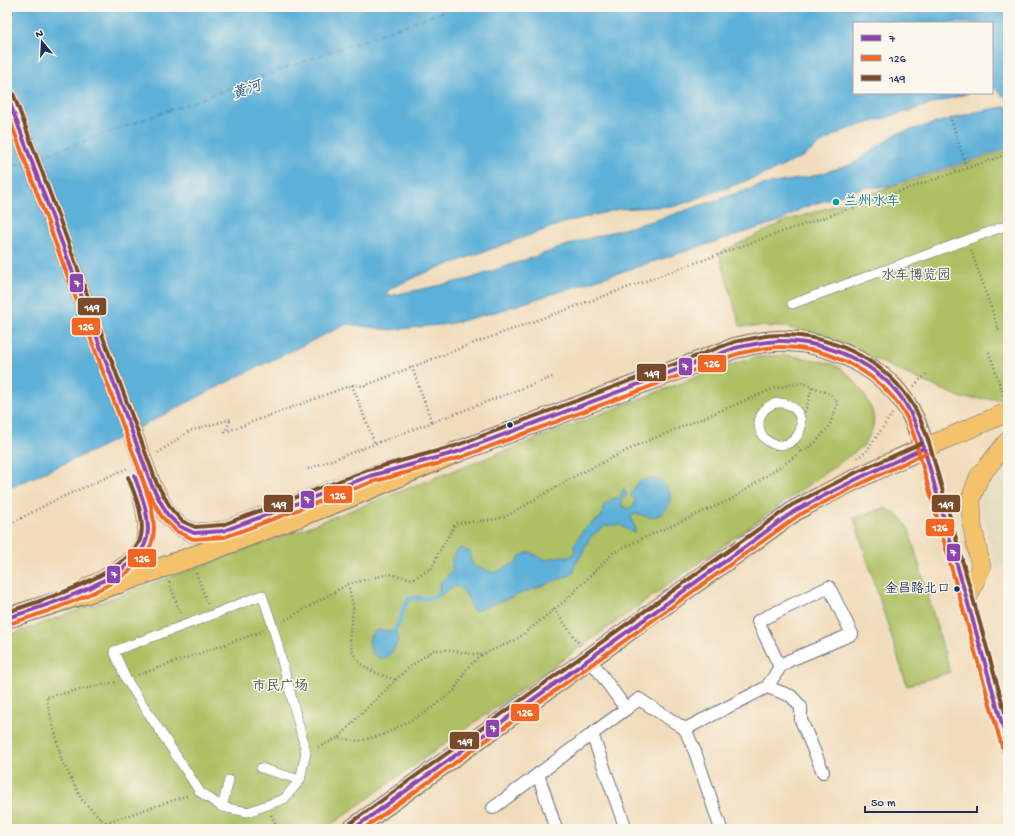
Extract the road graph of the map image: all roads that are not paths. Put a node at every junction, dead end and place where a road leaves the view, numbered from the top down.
1 (7, 95) edge
2 (7, 132) edge
3 (1008, 225) edge
4 (792, 304) dead end
5 (1007, 407) edge
6 (793, 441) joint
7 (1008, 441) edge
8 (924, 448) junction
9 (457, 452) junction
10 (146, 488) junction
11 (967, 599) junction
12 (44, 606) junction
13 (7, 618) edge
14 (590, 659) junction
15 (780, 667) junction
16 (767, 687) junction
17 (626, 709) junction
18 (685, 729) junction
19 (592, 734) junction
20 (1008, 745) edge
21 (262, 768) dead end
22 (823, 772) dead end
23 (538, 774) junction
24 (229, 780) dead end
25 (300, 780) junction
26 (222, 807) junction
27 (493, 808) dead end
28 (353, 829) edge
29 (556, 829) edge
30 (626, 829) edge
31 (721, 829) edge

1 - 10 main road, bridge
2 - 10 main road
3 - 4 street
5 - 8 main road
6 - 6 street
7 - 11 main road
8 - 9 highway
8 - 11 main road
8 - 14 highway
9 - 10 main road
9 - 12 highway
10 - 12 main road
11 - 20 main road
12 - 13 highway
14 - 17 street
14 - 28 highway
15 - 15 street
15 - 16 street
16 - 18 street
16 - 22 street
17 - 18 street
17 - 19 street
18 - 31 street
19 - 23 street
19 - 30 street
21 - 25 street
23 - 27 street
23 - 29 street
24 - 26 street
25 - 26 street
25 - 26 street

